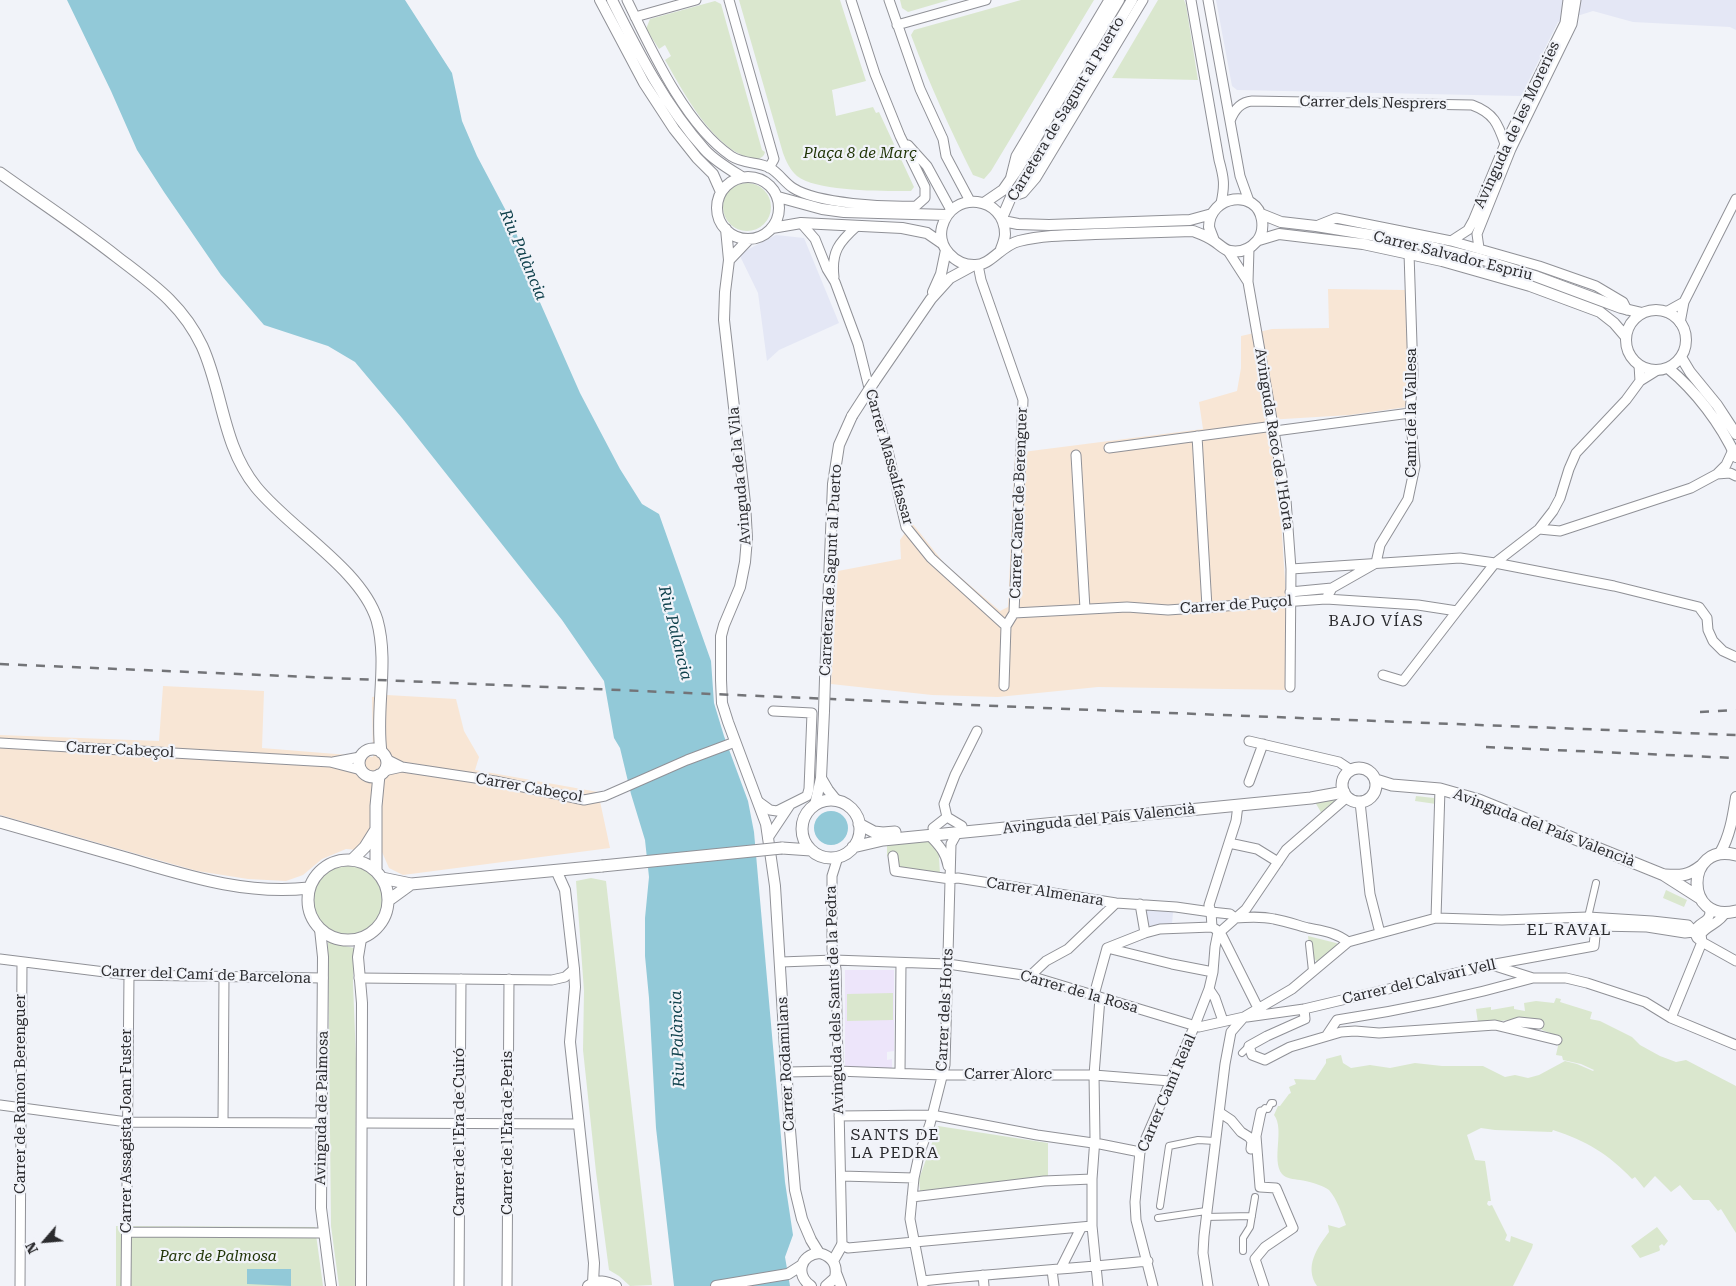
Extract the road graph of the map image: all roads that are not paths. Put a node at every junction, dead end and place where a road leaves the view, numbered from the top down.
1 (600, 0) edge
2 (612, 0) edge
3 (627, 0) edge
4 (696, 0) edge
5 (729, 0) edge
6 (851, 0) edge
7 (889, 0) edge
8 (986, 0) edge
9 (1109, 0) edge
10 (1119, 0) edge
11 (1132, 0) edge
12 (1143, 0) edge
13 (1191, 0) edge
14 (1208, 0) edge
15 (1568, 0) edge
16 (1576, 0) edge
17 (635, 17) junction
18 (897, 25) junction
19 (1230, 121) junction
20 (900, 136) junction
21 (1506, 144) junction
22 (770, 168) junction
23 (0, 173) edge
24 (742, 177) junction
25 (1010, 179) junction
26 (721, 192) junction
27 (778, 197) junction
28 (1011, 197) junction
29 (1736, 199) edge
30 (970, 201) junction
31 (1249, 201) junction
32 (1221, 202) junction
33 (984, 203) junction
34 (949, 212) junction
35 (1212, 214) junction
36 (1261, 214) junction
37 (1002, 220) junction
38 (801, 223) junction
39 (857, 226) junction
40 (1316, 226) junction
41 (772, 228) junction
42 (726, 229) junction
43 (749, 239) junction
44 (1259, 240) junction
45 (1451, 240) junction
46 (1214, 241) junction
47 (944, 247) junction
48 (1249, 248) junction
49 (1479, 248) junction
50 (1001, 249) junction
51 (1228, 251) junction
52 (1409, 253) junction
53 (729, 260) junction
54 (976, 265) junction
55 (835, 282) junction
56 (1248, 282) junction
57 (930, 299) junction
58 (1684, 302) junction
59 (1627, 310) junction
60 (1666, 312) junction
61 (1642, 313) junction
62 (1680, 323) junction
63 (1626, 337) junction
64 (1681, 357) junction
65 (1639, 365) junction
66 (1668, 368) junction
67 (1656, 370) junction
68 (1640, 382) junction
69 (1410, 413) junction
70 (1274, 429) junction
71 (1736, 434) edge
72 (1197, 436) junction
73 (1109, 448) dead end
74 (1734, 454) edge
75 (1076, 455) dead end
76 (1717, 474) junction
77 (1736, 476) edge
78 (1539, 530) junction
79 (1376, 563) junction
80 (1495, 563) junction
81 (1291, 569) junction
82 (1332, 588) junction
83 (1290, 596) junction
84 (1326, 599) junction
85 (1207, 607) junction
86 (1085, 609) junction
87 (1457, 610) junction
88 (1014, 613) junction
89 (1006, 626) junction
90 (1736, 657) edge
91 (1383, 675) dead end
92 (1004, 686) dead end
93 (1290, 686) dead end
94 (773, 711) dead end
95 (378, 732) junction
96 (977, 732) dead end
97 (1249, 741) dead end
98 (736, 742) junction
99 (0, 743) edge
100 (1263, 744) junction
101 (364, 753) junction
102 (330, 762) junction
103 (383, 764) junction
104 (1351, 770) junction
105 (364, 773) junction
106 (822, 778) junction
107 (1376, 780) junction
108 (1249, 782) dead end
109 (1392, 785) junction
110 (1440, 789) junction
111 (1344, 791) junction
112 (1375, 792) junction
113 (1736, 797) edge
114 (836, 800) junction
115 (759, 802) junction
116 (1360, 802) junction
117 (791, 804) junction
118 (815, 805) junction
119 (376, 806) junction
120 (1238, 806) junction
121 (947, 817) junction
122 (0, 822) edge
123 (859, 824) junction
124 (802, 829) junction
125 (960, 829) junction
126 (375, 831) junction
127 (932, 832) junction
128 (768, 838) junction
129 (1229, 843) junction
130 (853, 847) junction
131 (782, 848) junction
132 (1723, 848) junction
133 (812, 850) junction
134 (1736, 855) edge
135 (893, 856) dead end
136 (838, 857) junction
137 (352, 860) junction
138 (1278, 862) junction
139 (1701, 866) junction
140 (570, 869) junction
141 (556, 870) junction
142 (379, 874) junction
143 (1664, 875) junction
144 (950, 879) junction
145 (1596, 883) dead end
146 (411, 884) junction
147 (310, 888) junction
148 (285, 890) junction
149 (565, 890) junction
150 (1700, 898) junction
151 (389, 900) junction
152 (308, 903) junction
153 (1116, 903) junction
154 (1140, 904) junction
155 (1710, 909) junction
156 (1211, 912) junction
157 (1731, 914) edge
158 (1235, 918) junction
159 (1436, 918) junction
160 (1588, 918) junction
161 (1573, 919) junction
162 (1596, 926) junction
163 (320, 929) junction
164 (1216, 930) junction
165 (1691, 931) junction
166 (1145, 933) junction
167 (1380, 933) junction
168 (361, 939) junction
169 (1348, 942) junction
170 (1702, 942) junction
171 (1309, 944) dead end
172 (1107, 948) junction
173 (0, 960) edge
174 (834, 960) junction
175 (1736, 961) edge
176 (22, 962) junction
177 (781, 962) junction
178 (901, 963) junction
179 (948, 964) junction
180 (1490, 965) junction
181 (574, 969) junction
182 (1312, 971) junction
183 (1213, 972) junction
184 (129, 975) junction
185 (1030, 976) junction
186 (224, 977) junction
187 (323, 978) junction
188 (359, 978) junction
189 (1534, 978) junction
190 (461, 979) junction
191 (509, 979) junction
192 (1209, 989) junction
193 (1097, 997) junction
194 (1258, 1008) junction
195 (1304, 1009) junction
196 (1244, 1017) junction
197 (1671, 1018) junction
198 (1223, 1022) junction
199 (1539, 1024) dead end
200 (1195, 1025) junction
201 (1504, 1026) junction
202 (1327, 1035) junction
203 (1557, 1040) dead end
204 (1250, 1046) junction
205 (1736, 1046) edge
206 (1242, 1053) dead end
207 (787, 1072) junction
208 (837, 1072) junction
209 (900, 1073) junction
210 (942, 1075) junction
211 (1094, 1075) junction
212 (1170, 1081) junction
213 (1273, 1103) dead end
214 (0, 1104) edge
215 (22, 1107) junction
216 (1219, 1112) junction
217 (1260, 1112) joint
218 (932, 1115) junction
219 (839, 1116) junction
220 (128, 1122) junction
221 (223, 1122) junction
222 (322, 1123) junction
223 (362, 1123) junction
224 (460, 1124) junction
225 (508, 1124) junction
226 (579, 1124) junction
227 (1216, 1141) junction
228 (1094, 1143) junction
229 (1140, 1152) junction
230 (1258, 1162) junction
231 (841, 1176) junction
232 (914, 1178) junction
233 (1092, 1178) junction
234 (1255, 1196) dead end
235 (912, 1197) junction
236 (1160, 1206) dead end
237 (1206, 1214) junction
238 (1252, 1216) junction
239 (1158, 1218) dead end
240 (1092, 1226) junction
241 (1081, 1228) junction
242 (127, 1232) junction
243 (323, 1233) junction
244 (914, 1243) junction
245 (842, 1245) junction
246 (1243, 1251) dead end
247 (815, 1254) junction
248 (833, 1261) junction
249 (1148, 1261) junction
250 (594, 1263) junction
251 (802, 1266) junction
252 (1096, 1267) junction
253 (1056, 1269) junction
254 (836, 1273) junction
255 (788, 1274) junction
256 (983, 1275) junction
257 (807, 1283) edge
258 (591, 1284) edge
259 (612, 1284) edge
260 (922, 1284) edge
261 (20, 1286) edge
262 (126, 1286) edge
263 (331, 1286) edge
264 (361, 1286) edge
265 (459, 1286) edge
266 (507, 1286) edge
267 (716, 1286) edge
268 (826, 1286) edge
269 (841, 1286) edge
270 (984, 1286) edge
271 (1054, 1286) edge
272 (1098, 1286) edge
273 (1154, 1286) edge
274 (1208, 1286) edge
275 (1264, 1286) edge

1 - 26 street
2 - 24 street
3 - 17 street
4 - 17 street
5 - 22 street
6 - 20 street
7 - 18 street
8 - 18 street
9 - 25 street
10 - 25 street, Carretera de Sagunt al Puerto
11 - 28 street, Carretera de Sagunt al Puerto
12 - 28 street
13 - 32 street
14 - 19 street
15 - 21 street, Avinguda de les Moreries
16 - 49 street, Avinguda de les Moreries
17 - 22 street
18 - 30 street
19 - 21 street, Carrer dels Nesprers
19 - 31 street
20 - 22 street
20 - 34 street
21 - 45 street, Avinguda de les Moreries
23 - 95 main road
24 - 26 street
24 - 27 street
25 - 33 street, Carretera de Sagunt al Puerto
26 - 42 street
27 - 34 street
27 - 41 street
28 - 37 street, Carretera de Sagunt al Puerto
29 - 58 street
30 - 33 street
30 - 34 street
31 - 32 street
31 - 36 street
32 - 35 street
33 - 37 street
34 - 47 street
35 - 37 street
35 - 46 street
36 - 40 street, Carrer Salvador Espriu
36 - 44 street
37 - 50 street
38 - 39 street
38 - 41 street
38 - 55 street, Carrer Massalfassar
39 - 47 street
39 - 55 street, Carrer Massalfassar
40 - 45 street
40 - 59 street, Carrer Salvador Espriu
41 - 43 street
42 - 43 street
42 - 53 street, Avinguda de la Vila
43 - 53 street
44 - 48 street
44 - 52 street, Carrer Salvador Espriu
45 - 49 street
46 - 50 street
46 - 51 street
47 - 54 street
47 - 57 street, Carretera de Sagunt al Puerto
48 - 51 street
48 - 56 street, Avinguda Racó de l'Horta
49 - 59 street
50 - 54 street
51 - 56 street, Avinguda Racó de l'Horta
52 - 63 street, Carrer Salvador Espriu
52 - 69 street, Camí de la Vallesa
53 - 98 street, Avinguda de la Vila
54 - 57 street, Carretera de Sagunt al Puerto
54 - 88 street, Carrer Canet de Berenguer
55 - 89 street, Carrer Massalfassar
56 - 70 street, Avinguda Racó de l'Horta
57 - 106 street, Carretera de Sagunt al Puerto, bridge
58 - 60 street
58 - 62 street
59 - 61 street, Carrer Salvador Espriu
60 - 61 street
60 - 62 street
61 - 63 street
62 - 64 street
63 - 65 street
64 - 66 street
64 - 71 street
65 - 67 street
65 - 68 street
66 - 67 street
66 - 74 street
67 - 68 street
68 - 78 street
69 - 70 street
69 - 79 street, Camí de la Vallesa
70 - 72 street
70 - 81 street, Avinguda Racó de l'Horta
72 - 73 street
72 - 85 street
74 - 76 street
75 - 86 street
76 - 77 street
76 - 78 street
78 - 80 street
79 - 80 street
79 - 81 street
79 - 82 street
80 - 87 street
80 - 90 street
81 - 83 street, Avinguda Racó de l'Horta
82 - 83 street, Carrer de Puçol
82 - 84 street
83 - 84 street, Carrer de Puçol
83 - 85 street, Carrer de Puçol
83 - 93 street, Avinguda Racó de l'Horta
84 - 87 street, Carrer de Puçol
85 - 86 street, Carrer de Puçol
86 - 88 street, Carrer de Puçol
87 - 91 street
88 - 89 street, Carrer Canet de Berenguer
89 - 92 street, Carrer Canet de Berenguer
94 - 117 street
95 - 101 main road
95 - 103 main road
96 - 121 street
97 - 100 street
98 - 103 street, Carrer Cabeçol
98 - 115 street, Avinguda de la Vila
99 - 102 street, Carrer Cabeçol
100 - 104 street
100 - 108 street
101 - 102 street, Carrer Cabeçol
101 - 103 main road
101 - 105 main road
102 - 105 street, Carrer Cabeçol
103 - 105 main road
103 - 119 main road
104 - 107 main road
104 - 111 main road
105 - 119 main road
106 - 114 street
106 - 118 street, Carretera de Sagunt al Puerto
107 - 109 main road, Avinguda del País Valencià
107 - 112 main road
109 - 110 main road, Avinguda del País Valencià
109 - 112 main road, Avinguda del País Valencià
110 - 143 main road, Avinguda del País Valencià
110 - 159 street
111 - 116 main road
111 - 120 main road, Avinguda del País Valencià
111 - 125 main road, Avinguda del País Valencià
111 - 138 street
112 - 116 main road
113 - 132 street
114 - 118 main road
114 - 123 main road
115 - 117 street
115 - 128 street, Avinguda de la Vila
116 - 167 street
117 - 128 street
118 - 124 main road
119 - 126 main road
120 - 125 main road, Avinguda del País Valencià
120 - 129 street
121 - 125 street
121 - 127 street
122 - 148 main road
123 - 127 main road, Avinguda del País Valencià
123 - 130 main road
124 - 131 main road
124 - 133 main road
125 - 127 main road, Avinguda del País Valencià
125 - 144 street, Carrer dels Horts
126 - 137 main road
126 - 142 main road
127 - 130 main road, Avinguda del País Valencià
127 - 144 street, Carrer dels Horts
128 - 177 street, Carrer Rodamilans
129 - 138 street
129 - 156 street
130 - 136 main road
131 - 133 main road
131 - 140 main road, bridge
132 - 134 main road
132 - 139 main road, Avinguda del País Valencià
133 - 136 main road
135 - 144 street, Carrer Almenara
136 - 174 street, Avinguda dels Sants de la Pedra
137 - 142 main road
137 - 147 main road
138 - 158 street
139 - 143 main road, Avinguda del País Valencià
139 - 150 main road
140 - 141 main road
140 - 149 street
141 - 146 main road
141 - 149 street
142 - 146 main road
142 - 151 main road
143 - 150 main road, Avinguda del País Valencià
144 - 153 street, Carrer Almenara
144 - 179 street, Carrer dels Horts
145 - 160 street
146 - 151 main road
147 - 148 main road
147 - 152 main road
148 - 152 main road
149 - 181 street
150 - 155 main road, Avinguda del País Valencià
151 - 168 main road
152 - 163 main road
153 - 154 street, Carrer Almenara
153 - 185 street
154 - 156 street, Carrer Almenara
154 - 166 street
155 - 157 main road
155 - 165 street
156 - 158 street, Carrer Almenara
156 - 164 street
157 - 170 street
158 - 164 street
158 - 169 street, Carrer Almenara
159 - 161 street
159 - 167 street
160 - 161 street
160 - 165 street
161 - 162 street
162 - 165 street
162 - 180 street, Carrer del Calvari Vell
163 - 168 main road
163 - 187 street, Avinguda de Palmosa
164 - 166 street
164 - 183 street, Carrer Camí Reial
164 - 194 street
165 - 170 street
166 - 172 street
167 - 169 street
168 - 188 street
169 - 182 street
170 - 175 street
170 - 197 street
171 - 182 street
172 - 183 street
172 - 193 street
173 - 176 street, Carrer del Camí de Barcelona
174 - 177 street, Carrer de la Rosa
174 - 178 street, Carrer de la Rosa
174 - 208 street, Avinguda dels Sants de la Pedra
176 - 184 street, Carrer del Camí de Barcelona
176 - 215 street, Carrer de Ramon Berenguer
177 - 207 street, Carrer Rodamilans
178 - 179 street, Carrer de la Rosa
178 - 209 street
179 - 185 street, Carrer de la Rosa
179 - 210 street, Carrer dels Horts
180 - 189 street
180 - 195 street, Carrer del Calvari Vell
181 - 191 street
181 - 226 street
182 - 194 street
183 - 192 street, Carrer Camí Reial
184 - 186 street, Carrer del Camí de Barcelona
184 - 220 street, Carrer Assagista Joan Fuster
185 - 193 street, Carrer de la Rosa
186 - 187 street, Carrer del Camí de Barcelona
186 - 221 street
187 - 222 street, Avinguda de Palmosa
188 - 190 street
188 - 223 street
189 - 197 street
189 - 202 street
190 - 191 street
190 - 224 street, Carrer de l'Era de Cuiró
191 - 225 street, Carrer de l'Era de Peris
192 - 198 street
192 - 200 street, Carrer Camí Reial
193 - 200 street, Carrer de la Rosa
193 - 211 street
194 - 196 street
195 - 196 street, Carrer del Calvari Vell
195 - 204 street
196 - 198 street
196 - 216 street
197 - 205 street
198 - 200 street
199 - 201 street
200 - 212 street, Carrer Camí Reial
201 - 202 street
201 - 203 street
202 - 204 street
204 - 206 street
207 - 208 street, Carrer Alorc
207 - 247 street, Carrer Rodamilans
208 - 209 street, Carrer Alorc
208 - 219 street, Avinguda dels Sants de la Pedra
209 - 210 street, Carrer Alorc
210 - 211 street, Carrer Alorc
210 - 218 street, Carrer dels Horts
211 - 212 street, Carrer Alorc
211 - 228 street
212 - 229 street, Carrer Camí Reial
213 - 217 street
214 - 215 street
215 - 220 street
215 - 261 street, Carrer de Ramon Berenguer
216 - 227 street
216 - 230 street
217 - 230 street
218 - 219 street
218 - 228 street
218 - 232 street, Carrer dels Horts
219 - 231 street, Avinguda dels Sants de la Pedra
220 - 221 street
220 - 242 street, Carrer Assagista Joan Fuster
221 - 222 street
222 - 243 street, Avinguda de Palmosa
223 - 224 street
223 - 264 street
224 - 225 street
224 - 265 street, Carrer de l'Era de Cuiró
225 - 226 street
225 - 266 street, Carrer de l'Era de Peris
226 - 250 street
227 - 236 street
227 - 237 street
228 - 229 street
228 - 233 street
229 - 249 street, Carrer Camí Reial
230 - 275 street
231 - 232 street
231 - 245 street, Avinguda dels Sants de la Pedra
232 - 235 street, Carrer dels Horts
233 - 235 street
233 - 240 street
234 - 238 street
235 - 244 street, Carrer dels Horts
237 - 238 street
237 - 239 street
237 - 274 street
238 - 246 street
240 - 241 street
240 - 252 street
241 - 244 street
241 - 253 street
242 - 243 street
242 - 262 street, Carrer Assagista Joan Fuster
243 - 263 street, Avinguda de Palmosa
244 - 245 street
244 - 260 street, Carrer dels Horts
245 - 248 street
247 - 248 street
247 - 251 street
248 - 254 street
249 - 252 street
249 - 273 street, Carrer Camí Reial
250 - 258 street
250 - 259 street
251 - 255 street
251 - 257 street
252 - 253 street
252 - 272 street
253 - 256 street
253 - 271 street
254 - 268 street
254 - 269 street
255 - 257 street
255 - 267 street
256 - 260 street
256 - 270 street
258 - 259 street

